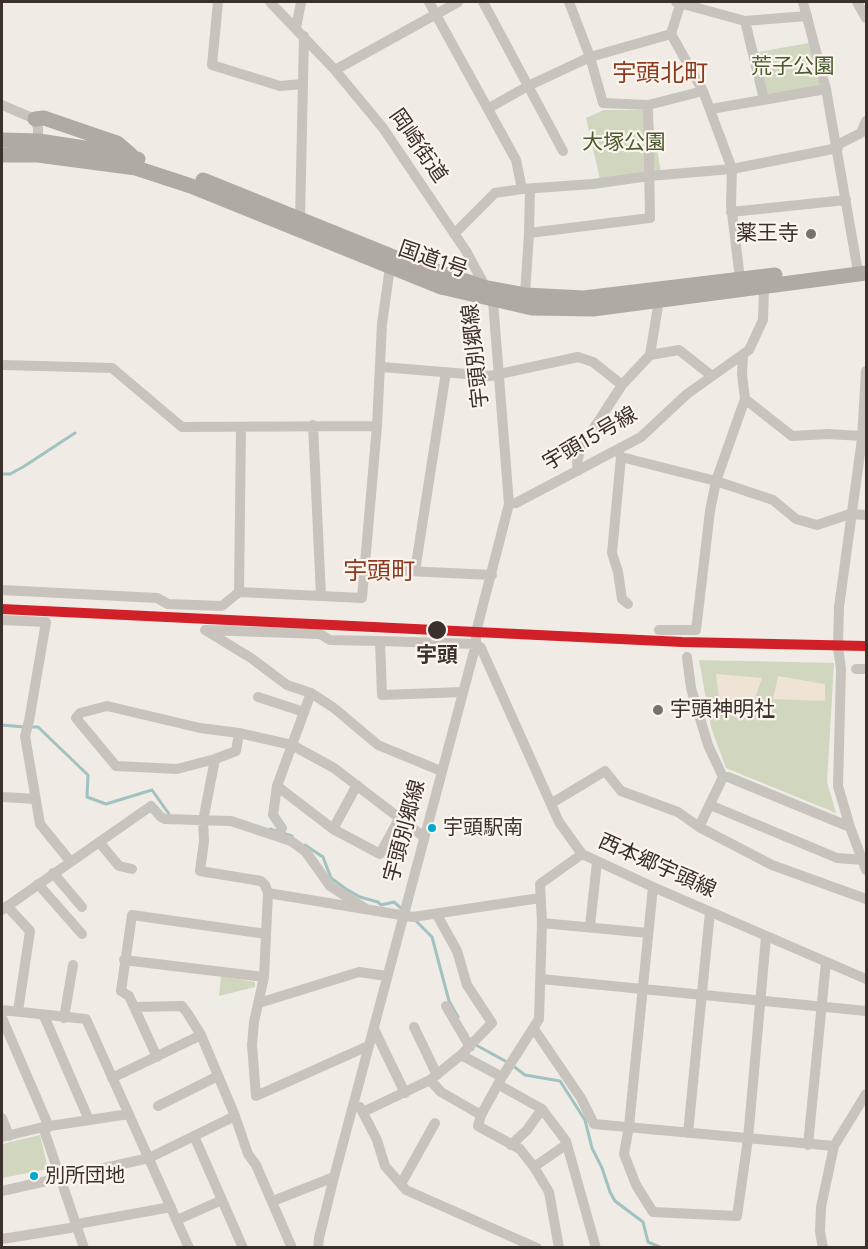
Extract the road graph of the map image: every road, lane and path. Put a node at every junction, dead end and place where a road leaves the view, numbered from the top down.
1 (218, 2) edge
2 (270, 2) edge
3 (302, 2) edge
4 (429, 2) edge
5 (458, 2) edge
6 (483, 2) edge
7 (569, 2) edge
8 (679, 2) edge
9 (803, 2) edge
10 (857, 2) edge
11 (436, 14) junction
12 (807, 16) junction
13 (867, 18) edge
14 (745, 21) junction
15 (300, 32) junction
16 (671, 34) junction
17 (590, 57) junction
18 (335, 70) junction
19 (302, 84) junction
20 (528, 86) junction
21 (826, 89) junction
22 (703, 91) junction
23 (764, 99) junction
24 (2, 105) edge
25 (648, 105) junction
26 (489, 108) junction
27 (711, 109) junction
28 (35, 119) junction
29 (867, 122) edge
30 (2, 140) edge
31 (838, 146) junction
32 (38, 148) junction
33 (562, 151) dead end
34 (2, 155) edge
35 (134, 158) junction
36 (732, 169) junction
37 (649, 176) junction
38 (526, 189) junction
39 (846, 200) junction
40 (731, 212) junction
41 (300, 219) junction
42 (529, 233) junction
43 (454, 234) junction
44 (390, 267) junction
45 (863, 268) edge
46 (740, 279) junction
47 (764, 287) junction
48 (490, 295) junction
49 (525, 295) junction
50 (659, 300) junction
51 (746, 352) junction
52 (650, 355) junction
53 (2, 365) edge
54 (382, 367) junction
55 (867, 371) edge
56 (446, 372) junction
57 (500, 373) junction
58 (712, 376) junction
59 (622, 385) junction
60 (866, 397) edge
61 (745, 399) junction
62 (313, 426) junction
63 (377, 426) junction
64 (241, 427) junction
65 (863, 440) edge
66 (619, 454) junction
67 (578, 471) junction
68 (716, 481) junction
69 (509, 504) junction
70 (850, 514) junction
71 (867, 515) edge
72 (365, 569) junction
73 (416, 571) junction
74 (492, 575) junction
75 (2, 590) edge
76 (238, 592) junction
77 (321, 596) junction
78 (628, 604) dead end
79 (2, 620) edge
80 (659, 630) dead end
81 (380, 641) junction
82 (476, 644) junction
83 (687, 657) dead end
84 (463, 692) junction
85 (311, 693) junction
86 (258, 697) dead end
87 (304, 712) junction
88 (239, 733) junction
89 (292, 745) junction
90 (215, 759) junction
91 (441, 771) junction
92 (723, 777) junction
93 (357, 785) junction
94 (277, 786) junction
95 (2, 797) edge
96 (36, 798) junction
97 (552, 804) junction
98 (710, 805) junction
99 (399, 819) junction
100 (203, 821) junction
101 (699, 827) junction
102 (850, 827) junction
103 (333, 829) junction
104 (280, 832) junction
105 (424, 837) junction
106 (99, 842) junction
107 (582, 854) junction
108 (70, 861) junction
109 (597, 862) junction
110 (865, 865) edge
111 (132, 870) dead end
112 (53, 873) junction
113 (38, 884) junction
114 (652, 887) junction
115 (268, 893) junction
116 (540, 898) junction
117 (867, 899) edge
118 (82, 907) dead end
119 (4, 908) edge
120 (366, 909) junction
121 (710, 912) junction
122 (437, 915) junction
123 (402, 916) junction
124 (542, 923) junction
125 (591, 926) junction
126 (648, 933) junction
127 (82, 934) dead end
128 (266, 934) junction
129 (766, 937) junction
130 (124, 960) junction
131 (826, 962) junction
132 (73, 965) dead end
133 (387, 976) junction
134 (264, 977) junction
135 (867, 978) edge
136 (542, 979) junction
137 (644, 989) junction
138 (702, 993) junction
139 (762, 1001) junction
140 (259, 1003) junction
141 (821, 1005) junction
142 (446, 1006) dead end
143 (134, 1007) junction
144 (2, 1010) edge
145 (18, 1011) junction
146 (867, 1011) edge
147 (44, 1016) junction
148 (2, 1018) edge
149 (64, 1018) junction
150 (414, 1027) dead end
151 (374, 1029) junction
152 (534, 1029) junction
153 (201, 1035) junction
154 (368, 1047) junction
155 (465, 1051) junction
156 (157, 1057) junction
157 (218, 1076) junction
158 (434, 1077) junction
159 (112, 1078) junction
160 (500, 1081) junction
161 (405, 1093) junction
162 (866, 1098) edge
163 (355, 1099) junction
164 (158, 1106) dead end
165 (542, 1108) junction
166 (363, 1112) junction
167 (129, 1114) junction
168 (481, 1115) junction
169 (235, 1116) junction
170 (2, 1118) edge
171 (89, 1120) junction
172 (435, 1123) dead end
173 (629, 1126) junction
174 (46, 1127) junction
175 (688, 1133) junction
176 (5, 1136) edge
177 (194, 1136) junction
178 (748, 1139) junction
179 (567, 1144) junction
180 (808, 1144) junction
181 (511, 1145) junction
182 (834, 1146) junction
183 (149, 1158) junction
184 (534, 1167) junction
185 (334, 1177) junction
186 (60, 1178) junction
187 (401, 1184) junction
188 (2, 1191) edge
189 (222, 1200) junction
190 (273, 1201) junction
191 (171, 1207) junction
192 (177, 1220) junction
193 (77, 1226) junction
194 (2, 1239) edge
195 (84, 1248) edge
196 (189, 1248) edge
197 (243, 1248) edge
198 (292, 1248) edge
199 (318, 1248) edge
200 (537, 1248) edge
201 (559, 1248) edge
202 (596, 1248) edge
203 (823, 1248) edge

1 - 19 street
2 - 15 street, 岡崎街道
3 - 15 street
4 - 11 street
5 - 11 street
6 - 20 street
7 - 17 street
8 - 14 street
8 - 16 street
9 - 12 street
10 - 13 street
11 - 18 street
11 - 26 street
12 - 14 street
12 - 21 street
14 - 23 street
15 - 18 street, 岡崎街道
15 - 19 street
16 - 17 street
16 - 22 street
17 - 20 street
17 - 25 street
18 - 43 street, 岡崎街道
19 - 41 street
20 - 26 street
20 - 33 street
21 - 23 street
21 - 31 street
22 - 25 street
22 - 27 street
23 - 27 street
24 - 28 street
25 - 37 street
26 - 38 street
27 - 36 street
28 - 32 street
28 - 35 highway
29 - 31 street
30 - 32 highway, 国道1号
31 - 36 street
31 - 39 street
32 - 34 highway, 国道1号
32 - 35 highway, 国道1号
32 - 44 highway, 国道1号
35 - 41 highway, 国道1号
36 - 37 street
36 - 40 street
37 - 38 street
37 - 42 street
38 - 42 street
38 - 43 street
39 - 40 street
39 - 45 street
40 - 46 street
41 - 48 highway, 国道1号
42 - 49 street
43 - 48 street, 岡崎街道
44 - 48 highway, 国道1号
44 - 54 street
45 - 46 highway, 国道1号
45 - 47 highway, 国道1号
46 - 49 highway, 国道1号
47 - 50 highway, 国道1号
47 - 51 street
48 - 49 highway, 国道1号
48 - 50 highway, 国道1号
48 - 57 street, 宇頭別郷線
50 - 52 street
51 - 58 street, 宇頭15号線
51 - 61 street
52 - 58 street
52 - 59 street
53 - 64 street
54 - 56 street
54 - 63 street
55 - 60 street
56 - 57 street
56 - 73 street
57 - 59 street
57 - 69 street, 宇頭別郷線
58 - 66 street, 宇頭15号線
59 - 67 street
60 - 65 street
61 - 65 street
61 - 68 street
62 - 63 street
62 - 64 street
62 - 77 street
63 - 72 street
64 - 76 street
65 - 70 street
66 - 67 street, 宇頭15号線
66 - 68 street
66 - 78 street
67 - 69 street, 宇頭15号線
68 - 70 street
68 - 80 street
69 - 74 street, 宇頭別郷線
70 - 71 street
70 - 102 street
72 - 73 street
72 - 77 street
73 - 74 street
74 - 82 street, 宇頭別郷線
75 - 76 street
76 - 77 street
79 - 96 street
81 - 82 street
81 - 84 street
81 - 85 street
82 - 84 street, 宇頭別郷線
82 - 97 street, 西本郷宇頭線
83 - 92 street
84 - 91 street, 宇頭別郷線
85 - 87 street
85 - 91 street
86 - 87 street
87 - 89 street
88 - 89 street
88 - 90 street
88 - 90 street
89 - 93 street
89 - 94 street
90 - 100 street
91 - 105 street, 宇頭別郷線
92 - 98 street
92 - 102 street
93 - 99 street
93 - 103 street
94 - 103 street
94 - 104 street
95 - 96 street
96 - 108 street
97 - 101 street
97 - 107 street, 西本郷宇頭線
98 - 101 street
98 - 110 street
99 - 103 street
99 - 105 street
100 - 104 street
100 - 106 street
100 - 115 street
101 - 117 street
102 - 110 street
104 - 120 street
105 - 123 street, 宇頭別郷線
106 - 108 street
106 - 111 street
107 - 109 street, 西本郷宇頭線
107 - 116 street
108 - 112 street
109 - 114 street, 西本郷宇頭線
109 - 125 street
112 - 113 street
112 - 118 street
113 - 119 street
113 - 127 street
114 - 121 street, 西本郷宇頭線
114 - 126 street
115 - 120 street
115 - 128 street
116 - 122 street
116 - 124 street
119 - 145 street
120 - 123 street
121 - 129 street, 西本郷宇頭線
121 - 138 street
122 - 123 street
122 - 155 street
123 - 133 street, 宇頭別郷線
124 - 125 street
124 - 136 street
125 - 126 street
126 - 137 street
128 - 130 street
128 - 134 street
129 - 131 street, 西本郷宇頭線
129 - 139 street
130 - 134 street
130 - 143 street
131 - 135 street, 西本郷宇頭線
131 - 141 street
132 - 149 street
133 - 140 street
133 - 151 street, 宇頭別郷線
134 - 140 street
136 - 137 street
136 - 152 street
137 - 138 street
137 - 173 street
138 - 139 street
138 - 175 street
139 - 141 street
139 - 178 street
140 - 154 street
141 - 146 street
141 - 180 street
142 - 155 street
143 - 153 street
143 - 156 street
144 - 145 street
145 - 147 street
147 - 149 street
147 - 171 street
148 - 174 street
149 - 159 street
150 - 158 street
151 - 154 street, 宇頭別郷線
151 - 161 street
152 - 160 street
152 - 173 street
153 - 156 street
153 - 157 street
154 - 163 street
155 - 158 street
155 - 160 street
156 - 159 street
157 - 164 street
157 - 169 street
158 - 161 street
158 - 168 street
159 - 167 street
160 - 165 street
160 - 168 street
161 - 166 street
162 - 182 street
163 - 166 street
163 - 185 street
165 - 179 street
165 - 181 street
166 - 187 street
167 - 171 street
167 - 183 street
168 - 181 street
169 - 177 street
169 - 190 street
170 - 176 street
171 - 174 street
172 - 187 street
173 - 175 street
173 - 178 street
174 - 176 street
174 - 186 street
175 - 178 street
177 - 183 street
177 - 189 street
178 - 180 street
179 - 184 street
179 - 202 street
180 - 182 street
181 - 184 street
182 - 203 street
183 - 186 street
183 - 191 street
184 - 201 street
185 - 190 street
185 - 199 street
186 - 188 street
186 - 193 street
187 - 200 street
189 - 192 street
189 - 197 street
190 - 198 street
191 - 192 street
191 - 193 street
192 - 196 street
193 - 194 street
193 - 195 street

